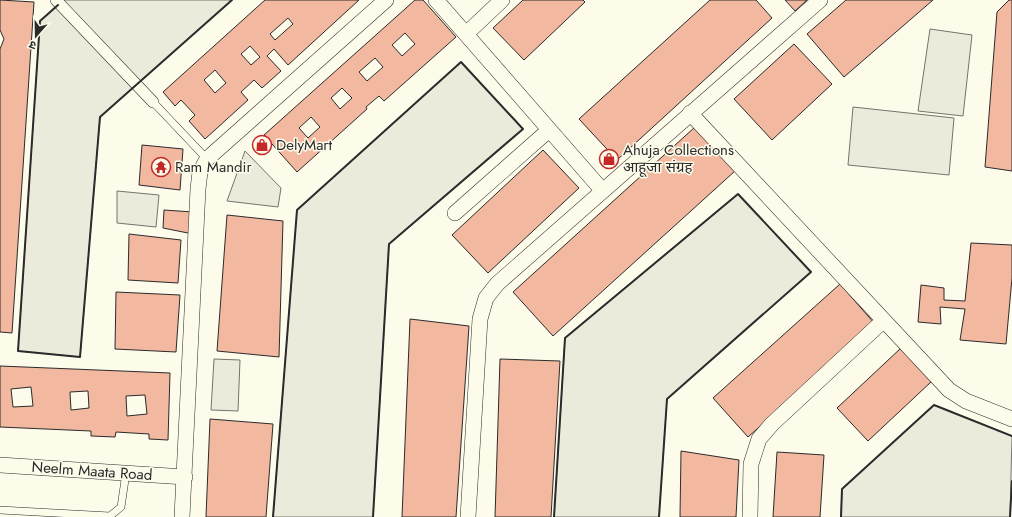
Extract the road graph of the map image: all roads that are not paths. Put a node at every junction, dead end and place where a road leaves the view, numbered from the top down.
1 (56, 0) edge
2 (386, 0) edge
3 (436, 0) edge
4 (502, 0) edge
5 (820, 0) edge
6 (466, 34) junction
7 (153, 102) joint
8 (690, 113) junction
9 (549, 130) junction
10 (207, 159) junction
11 (602, 190) junction
12 (455, 213) dead end
13 (883, 321) junction
14 (1012, 419) edge
15 (0, 465) edge
16 (126, 473) junction
17 (185, 477) junction
18 (0, 510) edge
19 (182, 517) edge
20 (468, 517) edge
21 (750, 517) edge

1 - 7 street
2 - 10 street
3 - 6 street
4 - 6 street
5 - 8 street
6 - 9 street
7 - 10 lane
8 - 11 street
8 - 13 street
9 - 11 street
9 - 12 street
10 - 17 street
11 - 20 street
13 - 14 street
13 - 21 street
15 - 16 street, Neelm Maata Road
16 - 17 street, Neelm Maata Road
16 - 18 lane
17 - 19 street

